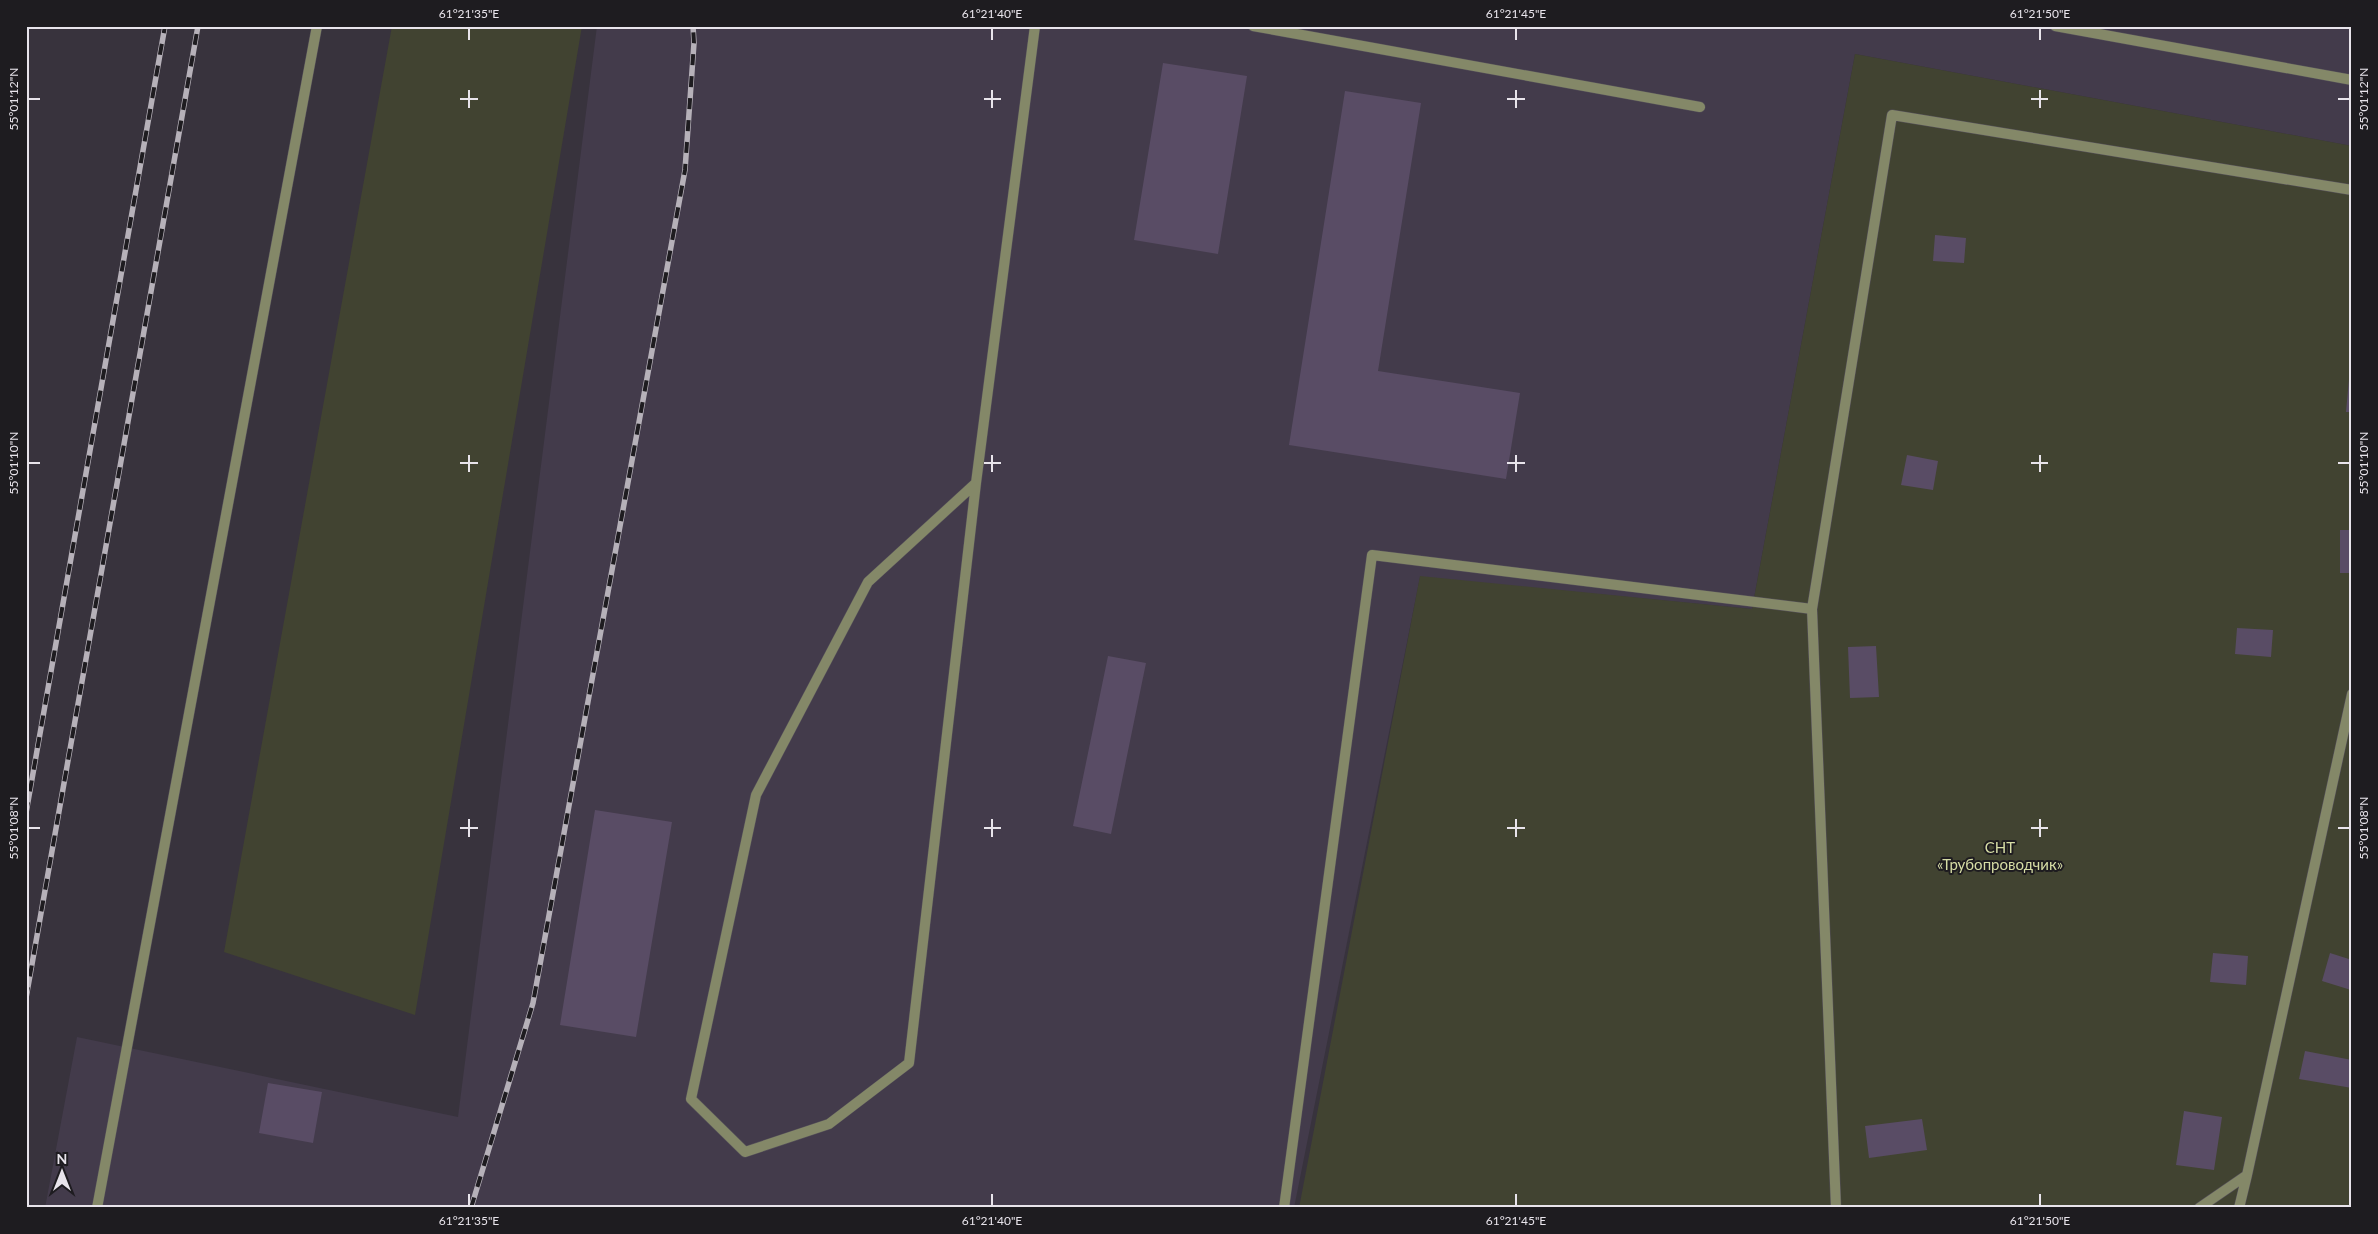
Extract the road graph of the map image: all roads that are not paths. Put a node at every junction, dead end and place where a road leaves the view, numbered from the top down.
1 (317, 26) edge
2 (1035, 26) edge
3 (1253, 26) edge
4 (2055, 26) edge
5 (2352, 80) edge
6 (1700, 107) dead end
7 (2352, 190) edge
8 (976, 483) junction
9 (1812, 608) junction
10 (2352, 694) edge
11 (2247, 1175) junction
12 (97, 1208) edge
13 (1284, 1208) edge
14 (1836, 1208) edge
15 (2199, 1208) edge
16 (2239, 1208) edge

1 - 12 street
2 - 8 street
3 - 6 street
4 - 5 street
7 - 9 street
8 - 8 street
9 - 13 street
9 - 14 street
10 - 11 street
11 - 15 street
11 - 16 street

